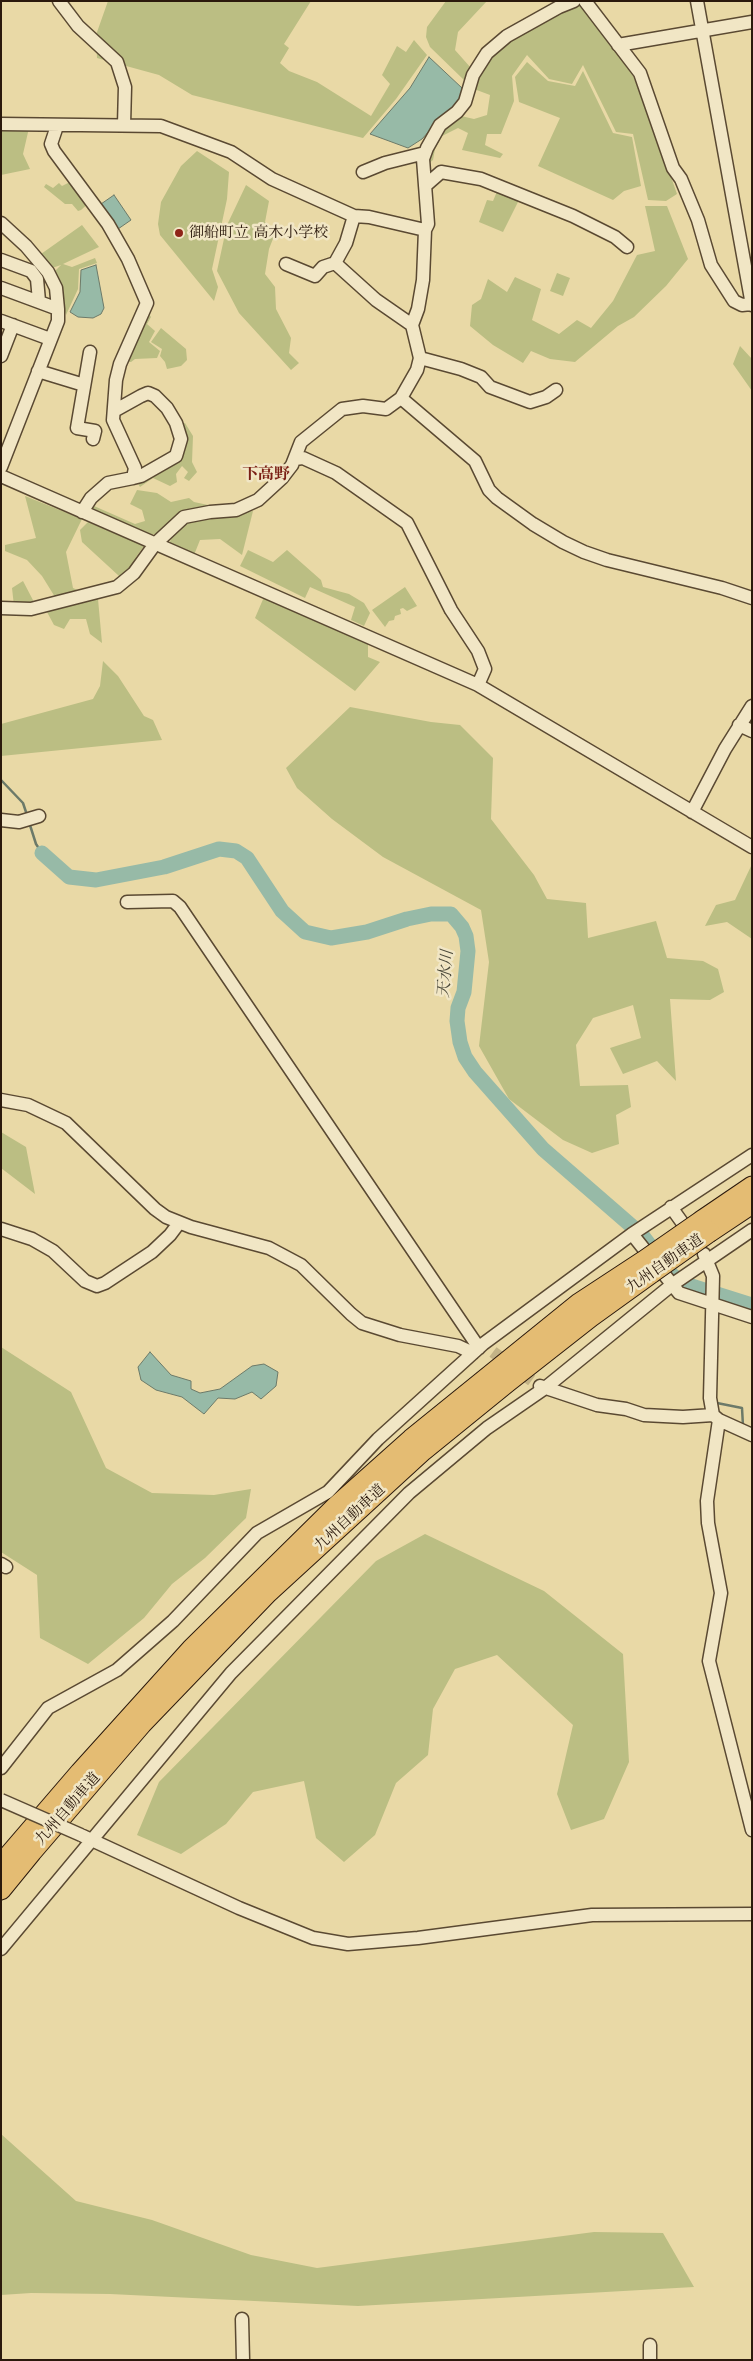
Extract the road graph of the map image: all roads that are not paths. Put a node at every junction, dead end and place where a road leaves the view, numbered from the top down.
1 (59, 1) edge
2 (574, 1) edge
3 (585, 1) edge
4 (697, 1) edge
5 (752, 22) edge
6 (702, 30) junction
7 (618, 45) junction
8 (1, 124) edge
9 (124, 125) junction
10 (57, 126) junction
11 (425, 153) junction
12 (363, 172) dead end
13 (425, 186) junction
14 (354, 216) junction
15 (1, 223) edge
16 (425, 230) junction
17 (627, 247) dead end
18 (1, 260) edge
19 (335, 263) junction
20 (286, 264) dead end
21 (1, 288) edge
22 (39, 301) junction
23 (751, 305) edge
24 (58, 309) junction
25 (7, 323) edge
26 (412, 326) junction
27 (50, 340) junction
28 (90, 352) dead end
29 (1, 356) edge
30 (420, 358) junction
31 (38, 371) junction
32 (84, 385) junction
33 (556, 390) dead end
34 (401, 398) junction
35 (114, 411) junction
36 (93, 439) dead end
37 (295, 460) junction
38 (1, 467) edge
39 (1, 476) edge
40 (133, 478) junction
41 (82, 512) junction
42 (155, 544) junction
43 (752, 598) edge
44 (1, 608) edge
45 (478, 685) junction
46 (752, 706) edge
47 (739, 725) junction
48 (752, 731) edge
49 (692, 812) junction
50 (39, 816) dead end
51 (1, 820) edge
52 (752, 847) edge
53 (127, 902) dead end
54 (1, 1100) edge
55 (752, 1155) edge
56 (752, 1186) edge
57 (752, 1204) edge
58 (671, 1207) junction
59 (179, 1223) junction
60 (706, 1226) junction
61 (1, 1229) edge
62 (752, 1230) edge
63 (632, 1234) junction
64 (707, 1259) junction
65 (648, 1267) junction
66 (673, 1284) junction
67 (713, 1305) junction
68 (752, 1317) edge
69 (478, 1348) junction
70 (493, 1352) tunnel mouth
71 (541, 1386) junction
72 (716, 1417) junction
73 (752, 1435) edge
74 (1, 1768) edge
75 (1, 1800) edge
76 (747, 1800) edge
77 (752, 1830) edge
78 (85, 1838) junction
79 (1, 1864) edge
80 (1, 1890) edge
81 (752, 1914) edge
82 (1, 1948) edge
83 (242, 2320) dead end
84 (650, 2345) dead end
85 (243, 2360) edge
86 (650, 2360) edge

1 - 9 street
2 - 11 street
3 - 7 street
4 - 6 street
5 - 6 street
6 - 7 street
6 - 23 street
7 - 23 street
8 - 10 street
9 - 10 street
9 - 14 street
10 - 35 street
11 - 12 street
11 - 13 street
13 - 16 street
13 - 17 street
14 - 16 street
14 - 19 street
15 - 24 street
16 - 26 street
18 - 22 street
19 - 20 street
19 - 26 street
21 - 22 street
22 - 24 street
24 - 27 street
25 - 27 street
25 - 29 street
26 - 30 street
27 - 31 street
28 - 32 street
30 - 33 street
30 - 34 street
31 - 32 street
31 - 38 street
32 - 36 street
34 - 37 street
34 - 43 street
35 - 40 street
35 - 40 street
37 - 42 street
37 - 45 street
39 - 41 street
40 - 41 street
41 - 42 street
42 - 44 street
42 - 45 street
45 - 49 street
46 - 47 street
47 - 48 street
47 - 49 street
49 - 52 street
50 - 51 street
53 - 69 street
54 - 59 street
55 - 58 street
56 - 60 highway, 九州自動車道
57 - 60 highway, 九州自動車道
58 - 63 street
58 - 64 street
59 - 61 street
59 - 69 street
60 - 65 highway, 九州自動車道, bridge
62 - 64 street
63 - 66 street
63 - 69 street
64 - 66 street
64 - 67 street
65 - 79 highway, 九州自動車道
65 - 80 highway, 九州自動車道
66 - 67 street
66 - 71 street
67 - 68 street
67 - 72 street
69 - 70 street
69 - 74 street
71 - 72 street
71 - 78 street
72 - 73 street
72 - 76 street
75 - 78 street, bridge
76 - 77 street
78 - 81 street
78 - 82 street
83 - 85 street
84 - 86 street

